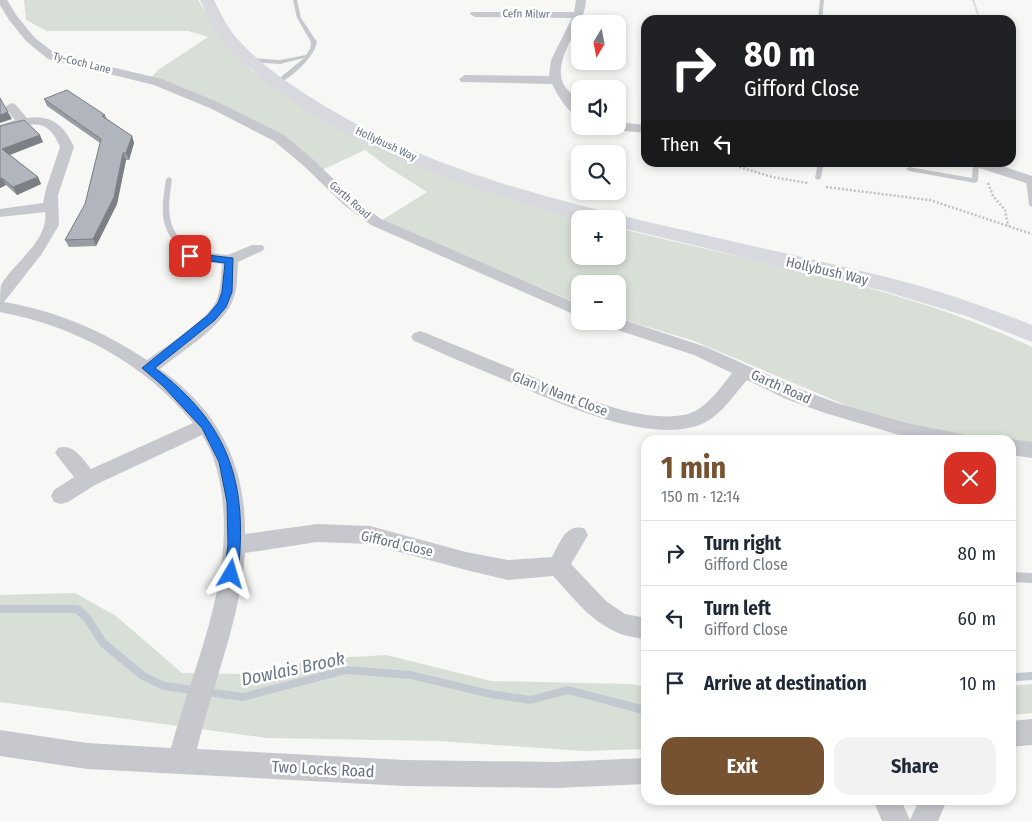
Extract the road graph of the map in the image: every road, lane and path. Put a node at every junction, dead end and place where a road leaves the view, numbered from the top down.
1 (2, 0) edge
2 (207, 0) edge
3 (295, 0) edge
4 (581, 0) edge
5 (822, 0) edge
6 (973, 0) edge
7 (475, 14) dead end
8 (578, 15) joint
9 (820, 15) edge
10 (978, 15) edge
11 (571, 29) edge
12 (309, 54) junction
13 (252, 60) junction
14 (465, 80) dead end
15 (554, 80) junction
16 (158, 82) joint
17 (278, 82) junction
18 (571, 102) edge
19 (11, 108) dead end
20 (23, 121) junction
21 (626, 128) edge
22 (0, 129) edge
23 (641, 129) edge
24 (740, 167) edge
25 (820, 167) edge
26 (975, 167) edge
27 (977, 167) edge
28 (982, 167) edge
29 (909, 169) dead end
30 (169, 179) dead end
31 (1030, 180) edge
32 (818, 182) joint
33 (809, 184) dead end
34 (1032, 205) edge
35 (49, 208) junction
36 (571, 210) edge
37 (0, 213) edge
38 (626, 223) edge
39 (1008, 226) junction
40 (1032, 234) edge
41 (257, 248) dead end
42 (190, 256) joint
43 (230, 260) junction
44 (0, 298) edge
45 (0, 306) edge
46 (571, 307) edge
47 (626, 327) edge
48 (1032, 334) edge
49 (420, 338) dead end
50 (148, 368) junction
51 (745, 371) junction
52 (206, 425) junction
53 (932, 435) edge
54 (1016, 448) edge
55 (1032, 450) edge
56 (64, 453) dead end
57 (88, 479) junction
58 (61, 496) dead end
59 (577, 535) dead end
60 (234, 545) junction
61 (558, 566) junction
62 (1016, 577) edge
63 (1032, 578) edge
64 (641, 628) edge
65 (1032, 732) edge
66 (1016, 734) edge
67 (0, 742) edge
68 (180, 761) junction
69 (641, 771) edge
70 (889, 805) edge
71 (931, 805) edge
72 (897, 821) edge
73 (923, 821) edge

1 - 16 street, Ty-Coch Lane
2 - 13 street, Hollybush Way
3 - 12 lane
4 - 8 street
5 - 9 lane
6 - 10 path
7 - 8 street, Cefn Milwr
11 - 15 street
12 - 13 lane
12 - 17 lane
13 - 17 street, Hollybush Way
14 - 15 street
15 - 18 street
16 - 46 street, Garth Road
17 - 36 street, Hollybush Way
19 - 20 street
20 - 22 street
20 - 35 street
21 - 23 street
24 - 33 path
25 - 32 lane
26 - 29 lane
27 - 39 path
28 - 31 street
30 - 42 lane
31 - 34 lane
32 - 39 path
35 - 37 street
35 - 44 street
38 - 48 street, Hollybush Way
39 - 40 path
41 - 43 street
42 - 43 street
43 - 50 street
45 - 50 street
47 - 51 street, Garth Road
49 - 51 street, Glan Y Nant Close
50 - 52 street
51 - 53 street, Garth Road
52 - 57 street
52 - 60 street
54 - 55 street
56 - 57 street
57 - 58 street
59 - 61 street
60 - 61 street, Gifford Close
60 - 68 street
61 - 64 street
62 - 63 lane
65 - 66 street
67 - 68 street, Two Locks Road
68 - 69 street, Two Locks Road
70 - 72 street
71 - 73 street

